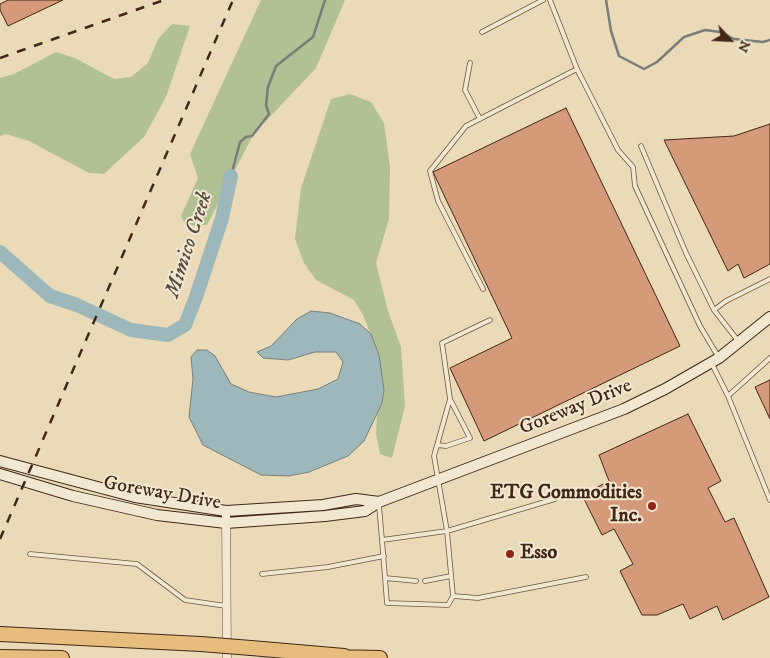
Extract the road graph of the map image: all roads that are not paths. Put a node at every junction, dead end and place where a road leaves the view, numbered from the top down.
1 (543, 0) edge
2 (550, 0) edge
3 (482, 32) dead end
4 (470, 63) dead end
5 (577, 69) junction
6 (480, 118) junction
7 (641, 146) dead end
8 (770, 279) edge
9 (482, 289) dead end
10 (714, 310) junction
11 (770, 317) edge
12 (490, 320) dead end
13 (739, 342) junction
14 (770, 358) edge
15 (715, 360) junction
16 (728, 396) junction
17 (450, 399) junction
18 (437, 445) junction
19 (0, 461) edge
20 (0, 474) edge
21 (438, 479) junction
22 (555, 499) dead end
23 (770, 500) edge
24 (379, 502) junction
25 (226, 511) junction
26 (226, 523) junction
27 (446, 532) junction
28 (382, 540) junction
29 (30, 554) dead end
30 (384, 556) junction
31 (262, 574) dead end
32 (451, 576) junction
33 (586, 577) dead end
34 (385, 578) junction
35 (416, 581) dead end
36 (425, 581) dead end
37 (452, 596) junction
38 (226, 606) junction
39 (0, 634) edge
40 (344, 656) junction
41 (0, 657) edge
42 (62, 658) edge
43 (226, 658) edge
44 (325, 658) edge
45 (380, 658) edge

1 - 3 lane
2 - 5 lane
4 - 6 lane
5 - 6 lane
5 - 15 lane
6 - 9 lane
7 - 10 lane
8 - 10 lane
10 - 13 lane
11 - 13 main road, Goreway Drive
12 - 17 lane
13 - 15 main road, Goreway Drive
14 - 16 lane
15 - 16 lane
15 - 21 main road, Goreway Drive
16 - 23 lane
17 - 18 lane
17 - 18 lane
18 - 21 lane
19 - 25 main road, Goreway Drive
20 - 26 main road, Goreway Drive
21 - 24 main road, Goreway Drive
21 - 27 lane
22 - 27 lane
24 - 25 main road, Goreway Drive
24 - 26 main road, Goreway Drive
24 - 28 lane
25 - 26 street
26 - 38 street
27 - 28 lane
27 - 32 lane
28 - 30 lane
29 - 38 lane
30 - 31 lane
30 - 34 lane
32 - 36 lane
32 - 37 lane
33 - 37 lane
34 - 35 lane
34 - 37 lane
38 - 43 street
39 - 40 highway, bridge
40 - 44 highway
40 - 45 highway
41 - 42 highway

